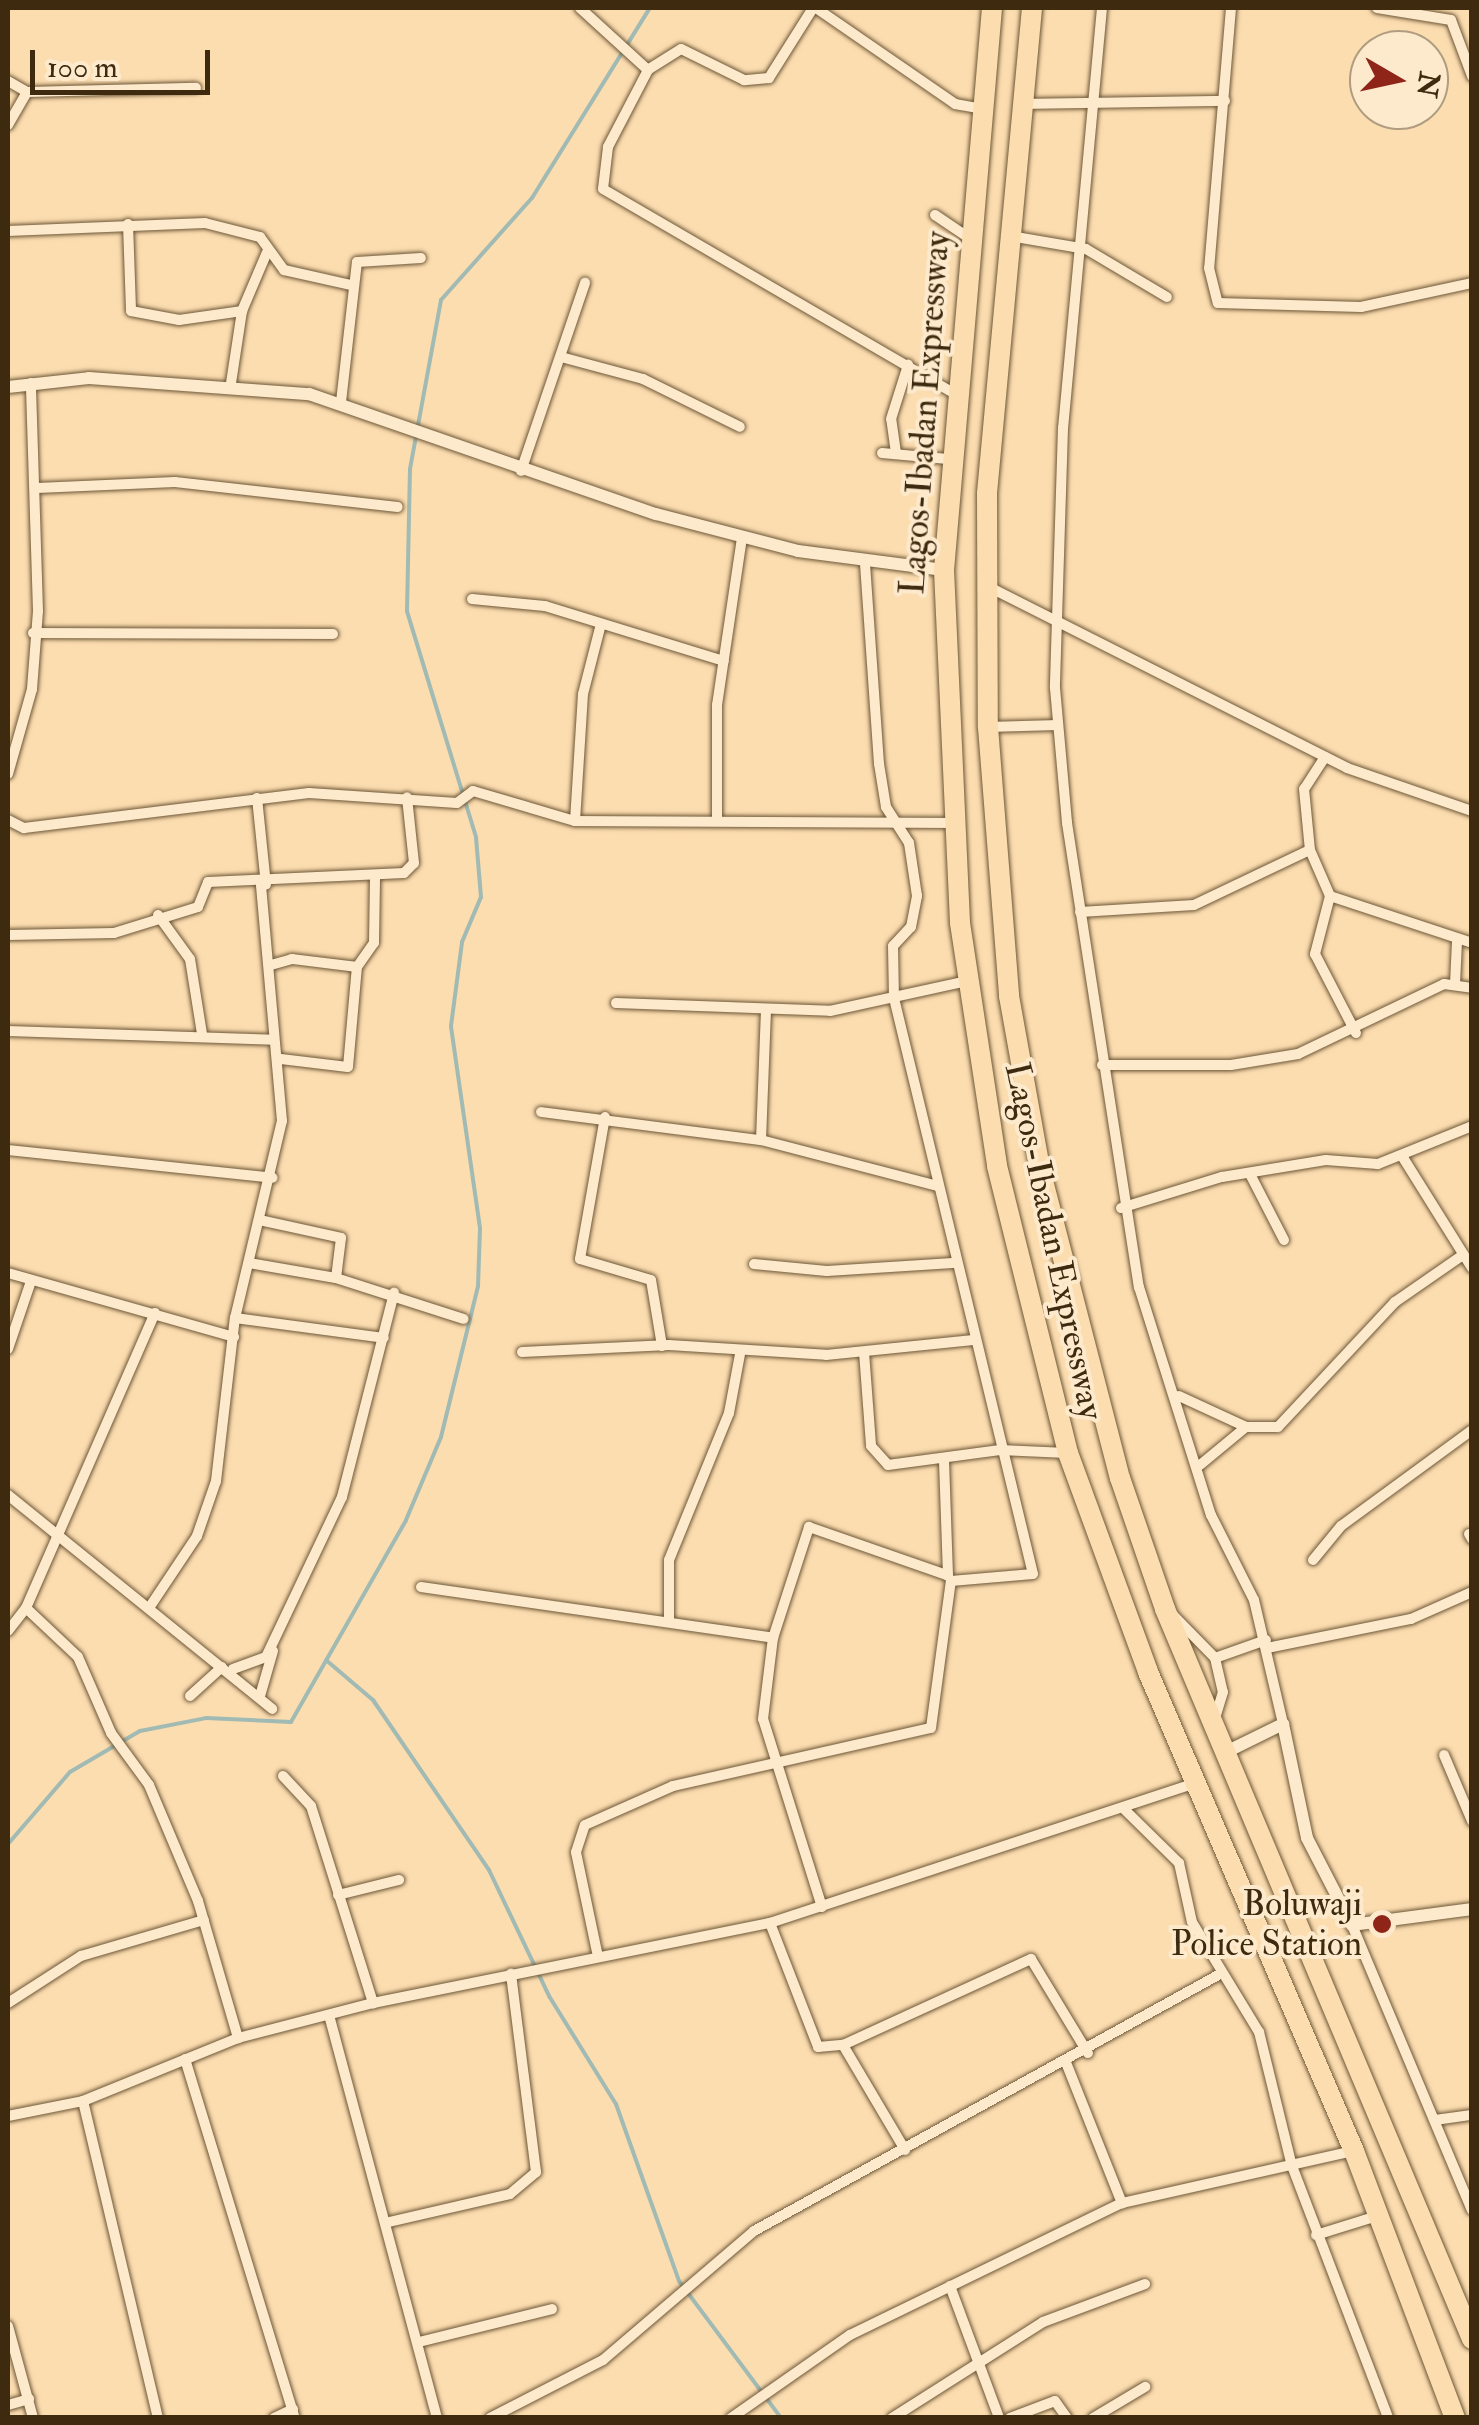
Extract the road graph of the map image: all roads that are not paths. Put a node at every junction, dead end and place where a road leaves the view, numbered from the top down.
1 (580, 8) edge
2 (814, 8) edge
3 (992, 8) edge
4 (1032, 8) edge
5 (1102, 8) edge
6 (1232, 8) edge
7 (1377, 8) edge
8 (641, 62) junction
9 (1472, 76) edge
10 (8, 81) edge
11 (196, 88) dead end
12 (27, 92) junction
13 (1097, 97) junction
14 (1225, 100) junction
15 (1024, 104) junction
16 (984, 109) junction
17 (8, 125) edge
18 (935, 215) dead end
19 (128, 224) junction
20 (8, 231) edge
21 (1010, 236) junction
22 (968, 237) junction
23 (1086, 249) junction
24 (267, 252) junction
25 (421, 258) dead end
26 (585, 283) dead end
27 (1472, 283) edge
28 (351, 285) junction
29 (1168, 298) dead end
30 (242, 311) junction
31 (560, 357) junction
32 (908, 365) junction
33 (31, 382) junction
34 (231, 383) junction
35 (8, 387) edge
36 (953, 393) junction
37 (341, 402) junction
38 (740, 427) dead end
39 (896, 452) junction
40 (882, 453) dead end
41 (948, 459) junction
42 (520, 472) junction
43 (37, 488) junction
44 (398, 507) dead end
45 (742, 537) junction
46 (865, 562) junction
47 (944, 570) junction
48 (986, 586) junction
49 (472, 598) dead end
50 (1056, 619) junction
51 (601, 624) junction
52 (33, 634) junction
53 (333, 634) dead end
54 (724, 661) junction
55 (1058, 725) junction
56 (988, 727) junction
57 (1325, 757) junction
58 (8, 774) edge
59 (407, 797) junction
60 (257, 798) junction
61 (1472, 811) edge
62 (717, 819) junction
63 (8, 820) edge
64 (575, 821) junction
65 (952, 823) junction
66 (898, 829) junction
67 (1310, 850) junction
68 (374, 876) junction
69 (264, 885) junction
70 (1330, 896) junction
71 (1080, 912) junction
72 (158, 915) junction
73 (8, 935) edge
74 (1457, 941) junction
75 (1472, 943) edge
76 (271, 965) junction
77 (357, 967) junction
78 (968, 981) junction
79 (1456, 984) junction
80 (1472, 988) edge
81 (894, 998) junction
82 (616, 1003) dead end
83 (766, 1012) junction
84 (8, 1030) edge
85 (1356, 1032) junction
86 (202, 1034) junction
87 (274, 1040) junction
88 (281, 1059) junction
89 (1102, 1065) junction
90 (541, 1112) dead end
91 (605, 1117) junction
92 (1472, 1126) edge
93 (761, 1140) junction
94 (8, 1150) edge
95 (1402, 1156) junction
96 (1250, 1176) junction
97 (273, 1178) junction
98 (937, 1186) junction
99 (1121, 1208) junction
100 (264, 1221) junction
101 (1284, 1240) dead end
102 (1463, 1255) junction
103 (249, 1263) junction
104 (754, 1264) dead end
105 (953, 1264) junction
106 (1472, 1268) edge
107 (8, 1274) edge
108 (336, 1278) junction
109 (31, 1281) junction
110 (394, 1293) junction
111 (155, 1313) junction
112 (235, 1318) junction
113 (464, 1319) dead end
114 (234, 1336) junction
115 (384, 1338) junction
116 (972, 1340) junction
117 (662, 1346) junction
118 (8, 1349) edge
119 (522, 1352) dead end
120 (864, 1352) junction
121 (740, 1354) junction
122 (1178, 1396) junction
123 (1246, 1427) junction
124 (1472, 1430) edge
125 (1000, 1450) junction
126 (1068, 1453) junction
127 (944, 1461) junction
128 (1200, 1465) junction
129 (8, 1495) edge
130 (56, 1540) junction
131 (1313, 1560) dead end
132 (949, 1578) junction
133 (420, 1587) dead end
134 (1472, 1592) edge
135 (150, 1605) junction
136 (26, 1608) junction
137 (1165, 1609) junction
138 (670, 1619) junction
139 (8, 1632) edge
140 (774, 1638) junction
141 (1266, 1644) junction
142 (274, 1645) junction
143 (1214, 1658) junction
144 (228, 1668) junction
145 (190, 1696) dead end
146 (260, 1696) junction
147 (272, 1709) dead end
148 (1282, 1724) junction
149 (1213, 1726) junction
150 (1224, 1753) junction
151 (1444, 1756) dead end
152 (779, 1768) junction
153 (283, 1776) dead end
154 (1195, 1783) junction
155 (1125, 1810) junction
156 (1472, 1821) edge
157 (399, 1880) dead end
158 (338, 1895) junction
159 (822, 1907) junction
160 (1472, 1909) edge
161 (204, 1920) junction
162 (770, 1923) junction
163 (1352, 1925) junction
164 (597, 1952) junction
165 (1222, 1973) junction
166 (511, 1974) junction
167 (8, 2003) edge
168 (373, 2003) junction
169 (329, 2015) junction
170 (238, 2038) junction
171 (844, 2045) junction
172 (1088, 2054) junction
173 (186, 2059) junction
174 (1067, 2065) junction
175 (82, 2101) junction
176 (1472, 2115) edge
177 (8, 2116) edge
178 (1435, 2120) junction
179 (905, 2150) junction
180 (1354, 2151) junction
181 (1292, 2166) junction
182 (1122, 2203) junction
183 (1472, 2210) edge
184 (1377, 2216) junction
185 (388, 2222) junction
186 (1316, 2235) junction
187 (1145, 2284) dead end
188 (950, 2286) junction
189 (552, 2309) dead end
190 (8, 2326) edge
191 (1472, 2339) edge
192 (419, 2342) junction
193 (978, 2361) junction
194 (1145, 2387) dead end
195 (29, 2400) junction
196 (8, 2405) edge
197 (294, 2413) edge
198 (33, 2418) edge
199 (158, 2418) edge
200 (274, 2418) edge
201 (437, 2418) edge
202 (490, 2418) edge
203 (731, 2418) edge
204 (892, 2418) edge
205 (999, 2418) edge
206 (1010, 2418) edge
207 (1066, 2418) edge
208 (1093, 2418) edge
209 (1388, 2418) edge
210 (1455, 2418) edge

1 - 8 street
2 - 8 street
2 - 16 street
3 - 16 highway, Lagos-Ibadan Expressway
4 - 15 highway, Lagos-Ibadan Expressway
5 - 13 street
6 - 14 street
7 - 9 street
8 - 32 street
10 - 12 street
11 - 12 street
12 - 17 street
13 - 14 street
13 - 15 street
13 - 23 street
14 - 27 street
15 - 21 highway, Lagos-Ibadan Expressway
16 - 22 highway, Lagos-Ibadan Expressway
18 - 22 street
19 - 20 street
19 - 24 street
19 - 30 street
21 - 23 street
21 - 48 highway, Lagos-Ibadan Expressway
22 - 36 highway, Lagos-Ibadan Expressway
23 - 29 street
23 - 50 street
24 - 28 street
24 - 30 street
25 - 28 street
26 - 31 street
28 - 37 street
30 - 34 street
31 - 38 street
31 - 42 street
32 - 36 street
32 - 39 street
33 - 34 street
33 - 35 street
33 - 43 street
34 - 37 street
36 - 41 highway, Lagos-Ibadan Expressway
37 - 42 street
39 - 40 street
39 - 41 street
41 - 47 highway, Lagos-Ibadan Expressway
42 - 45 street
43 - 44 street
43 - 52 street
45 - 46 street
45 - 54 street
46 - 47 street
46 - 66 street
47 - 65 highway, Lagos-Ibadan Expressway
48 - 50 street
48 - 56 highway, Lagos-Ibadan Expressway
49 - 51 street
50 - 55 street
50 - 57 street
51 - 54 street
51 - 64 street
52 - 53 street
52 - 58 street
54 - 62 street
55 - 56 street
55 - 71 street
56 - 137 highway, Lagos-Ibadan Expressway
57 - 61 street
57 - 67 street
59 - 60 street
59 - 64 street
59 - 68 street
60 - 63 street
60 - 69 street
62 - 64 street
62 - 66 street
65 - 66 street
65 - 78 highway, Lagos-Ibadan Expressway
66 - 81 street
67 - 70 street
67 - 71 street
68 - 69 street
68 - 77 street
69 - 72 street
69 - 76 street
70 - 74 street
70 - 85 street
71 - 89 street
72 - 73 street
72 - 86 street
74 - 75 street
74 - 79 street
76 - 77 street
76 - 87 street
77 - 88 street
78 - 81 street
78 - 126 highway, Lagos-Ibadan Expressway
79 - 80 street
79 - 85 street
81 - 83 street
81 - 98 street
82 - 83 street
83 - 93 street
84 - 86 street
85 - 89 street
86 - 87 street
87 - 88 street
88 - 97 street
89 - 99 street
90 - 91 street
91 - 93 street
91 - 117 street
92 - 95 street
93 - 98 street
94 - 97 street
95 - 96 street
95 - 102 street
96 - 99 street
96 - 101 street
97 - 100 street
98 - 105 street
99 - 122 street
100 - 103 street
100 - 108 street
102 - 106 street
102 - 123 street
103 - 108 street
103 - 112 street
104 - 105 street
105 - 116 street
107 - 109 street
108 - 110 street
109 - 111 street
109 - 118 street
110 - 113 street
110 - 115 street
111 - 114 street
111 - 130 street
112 - 114 street
112 - 115 street
114 - 135 street
115 - 142 street
116 - 120 street
116 - 125 street
117 - 119 street
117 - 121 street
120 - 121 street
120 - 127 street
121 - 138 street
122 - 123 street
122 - 128 street
123 - 128 street
124 - 131 street
125 - 126 street
125 - 127 street
125 - 132 street
126 - 154 highway, Lagos-Ibadan Expressway
127 - 132 street
128 - 141 street
129 - 130 street
130 - 135 street
130 - 136 street
132 - 140 street
132 - 152 street
133 - 138 street
134 - 141 street
135 - 144 street
136 - 139 street
136 - 161 street
137 - 143 street
137 - 149 highway, Lagos-Ibadan Expressway
138 - 140 street
140 - 152 street
141 - 143 street
141 - 148 street
142 - 144 street
142 - 146 street
143 - 149 street
144 - 145 street
144 - 146 street
146 - 147 street
148 - 150 street
148 - 163 street
149 - 150 highway, Lagos-Ibadan Expressway
150 - 191 highway, Lagos-Ibadan Expressway
151 - 156 street
152 - 159 street
152 - 164 street
153 - 158 street
154 - 155 street
154 - 180 highway, Lagos-Ibadan Expressway
155 - 159 street
155 - 165 street
157 - 158 street
158 - 168 street
159 - 162 street
160 - 163 street
161 - 167 street
161 - 170 street
162 - 164 street
162 - 171 street
163 - 178 street
164 - 166 street
165 - 172 street
165 - 181 street
166 - 168 street
166 - 185 street
168 - 169 street
169 - 170 street
169 - 185 street
170 - 173 street
171 - 172 street
171 - 179 street
172 - 174 street
173 - 175 street
173 - 197 street
174 - 179 street
174 - 182 street
175 - 177 street
175 - 199 street
176 - 178 street
178 - 183 street
179 - 202 street
180 - 181 street
180 - 184 highway, Lagos-Ibadan Expressway
181 - 182 street
181 - 186 street
182 - 188 street
184 - 186 street
184 - 210 highway, Lagos-Ibadan Expressway
185 - 192 street
186 - 209 street
187 - 193 street
188 - 193 street
188 - 203 street
189 - 192 street
190 - 195 street
192 - 201 street
193 - 204 street
193 - 205 street
194 - 208 street
195 - 196 street
195 - 198 street
197 - 200 street
206 - 207 street

